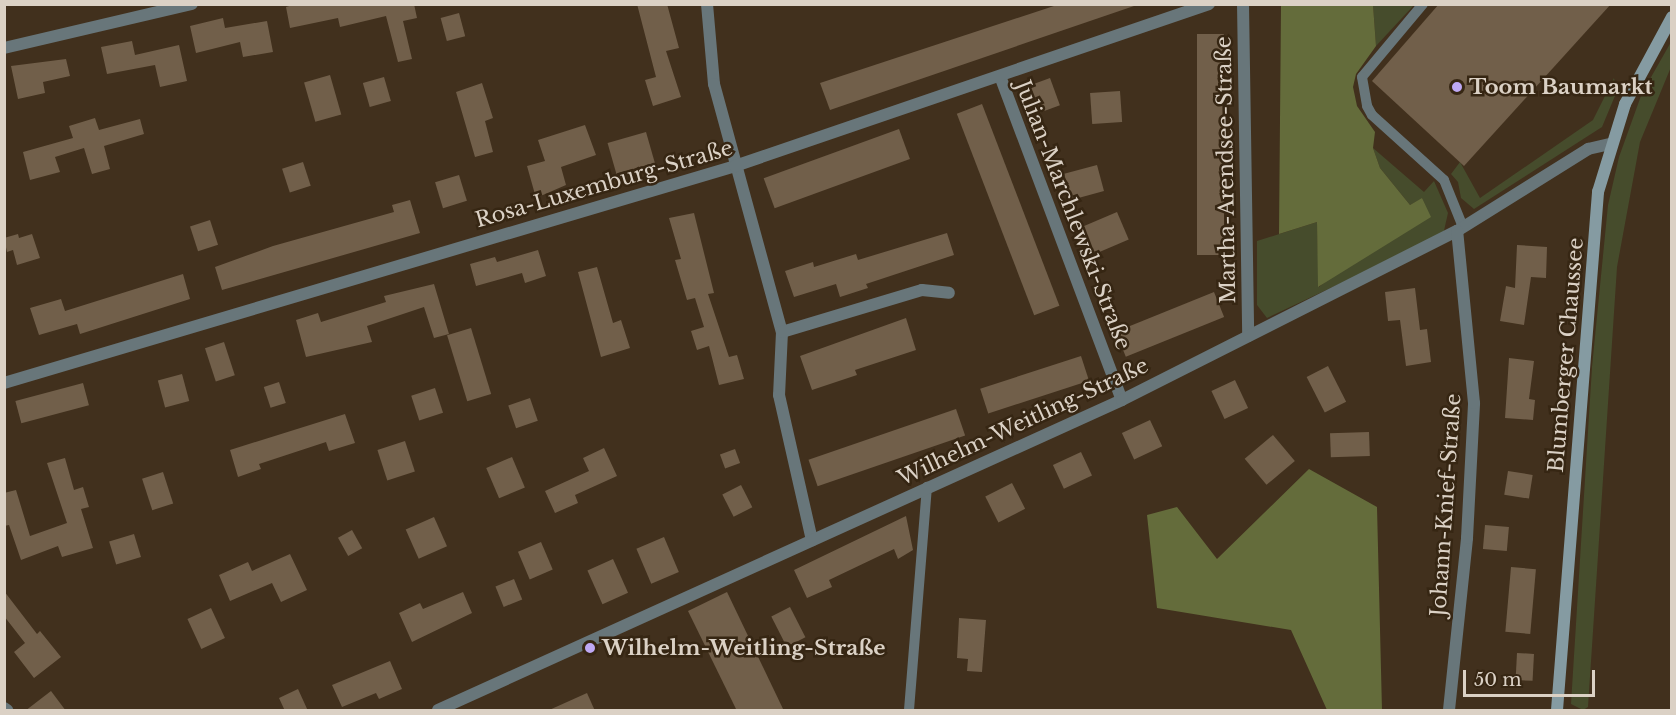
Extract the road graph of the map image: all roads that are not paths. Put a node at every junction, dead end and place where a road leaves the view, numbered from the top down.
1 (192, 4) edge
2 (707, 4) edge
3 (1209, 4) edge
4 (1242, 4) edge
5 (1423, 4) edge
6 (1671, 17) edge
7 (4, 48) edge
8 (1000, 76) junction
9 (1610, 144) junction
10 (735, 166) junction
11 (1460, 229) junction
12 (949, 293) dead end
13 (782, 332) junction
14 (1248, 336) junction
15 (4, 383) edge
16 (1122, 400) junction
17 (927, 488) junction
18 (812, 540) junction
19 (438, 711) edge
20 (909, 711) edge
21 (1449, 711) edge
22 (1557, 711) edge

1 - 7 street
2 - 10 street
3 - 8 street, Rosa-Luxemburg-Straße
4 - 14 street, Martha-Arendsee-Straße
5 - 11 lane
6 - 9 main road, Blumberger Chaussee
8 - 10 street, Rosa-Luxemburg-Straße
8 - 16 street, Julian-Marchlewski-Straße
9 - 11 street, Wilhelm-Weitling-Straße
9 - 22 main road, Blumberger Chaussee
10 - 13 street
10 - 15 street, Rosa-Luxemburg-Straße
11 - 14 street, Wilhelm-Weitling-Straße
11 - 21 street, Johann-Knief-Straße
12 - 13 street
13 - 18 street
14 - 16 street, Wilhelm-Weitling-Straße
16 - 17 street, Wilhelm-Weitling-Straße
17 - 18 street, Wilhelm-Weitling-Straße
17 - 20 lane
18 - 19 street, Wilhelm-Weitling-Straße

